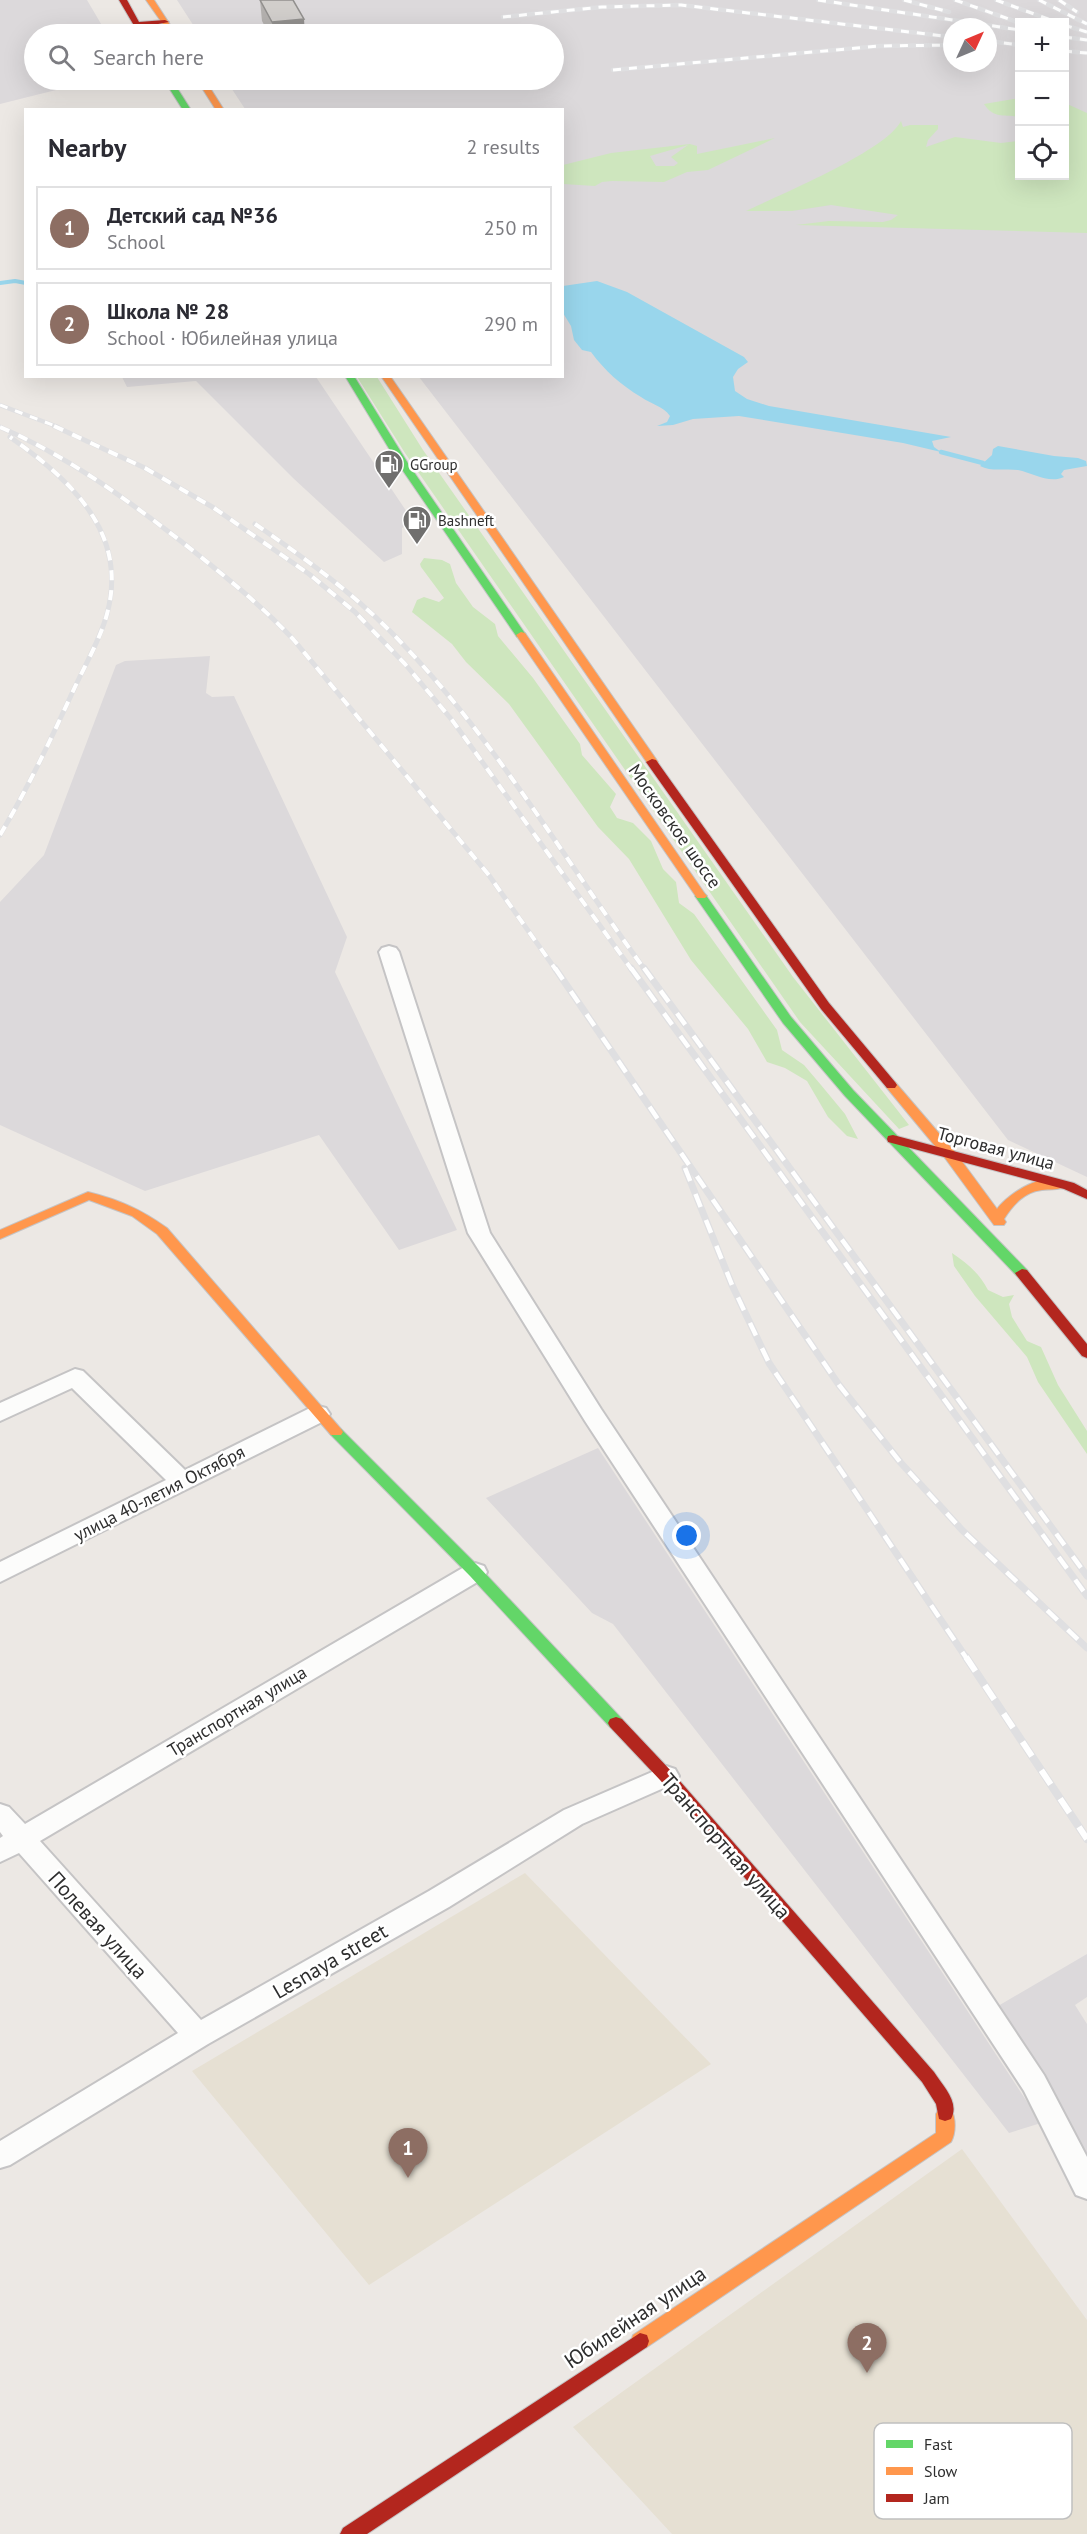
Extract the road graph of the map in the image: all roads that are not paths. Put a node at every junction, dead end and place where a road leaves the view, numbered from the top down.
1 (123, 0) edge
2 (150, 0) edge
3 (165, 22) joint
4 (137, 24) edge
5 (159, 24) edge
6 (174, 90) edge
7 (207, 90) edge
8 (186, 108) edge
9 (219, 108) edge
10 (350, 378) edge
11 (386, 378) edge
12 (389, 952) dead end
13 (893, 1139) junction
14 (950, 1155) junction
15 (1069, 1186) junction
16 (1087, 1195) edge
17 (998, 1218) junction
18 (0, 1235) edge
19 (1014, 1263) junction
20 (1087, 1353) edge
21 (0, 1413) edge
22 (318, 1414) junction
23 (182, 1481) junction
24 (475, 1572) junction
25 (0, 1574) edge
26 (666, 1776) junction
27 (0, 1814) edge
28 (10, 1845) edge
29 (198, 2036) junction
30 (945, 2137) joint
31 (0, 2156) edge
32 (1087, 2186) edge
33 (350, 2534) edge

1 - 4 main road
2 - 3 main road
3 - 5 main road
6 - 8 main road
7 - 9 main road
10 - 13 main road, Московское шоссе
11 - 14 main road, Московское шоссе
12 - 32 street
13 - 14 main road, Торговая улица
13 - 19 main road, Московское шоссе
14 - 15 main road, Торговая улица
14 - 17 main road, Московское шоссе
15 - 16 main road, Торговая улица
15 - 17 main road
17 - 19 main road, Московское шоссе
18 - 22 main road, Транспортная улица
19 - 20 main road, Московское шоссе
21 - 23 street
22 - 23 street, улица 40-летия Октября
22 - 24 main road, Транспортная улица
23 - 25 street, улица 40-летия Октября
24 - 26 main road, Транспортная улица
24 - 28 street, Транспортная улица
26 - 29 street, Lesnaya street
26 - 30 main road, Транспортная улица
27 - 28 street, Полевая улица
28 - 29 street, Полевая улица
29 - 31 street, Lesnaya street
30 - 33 main road, Юбилейная улица

